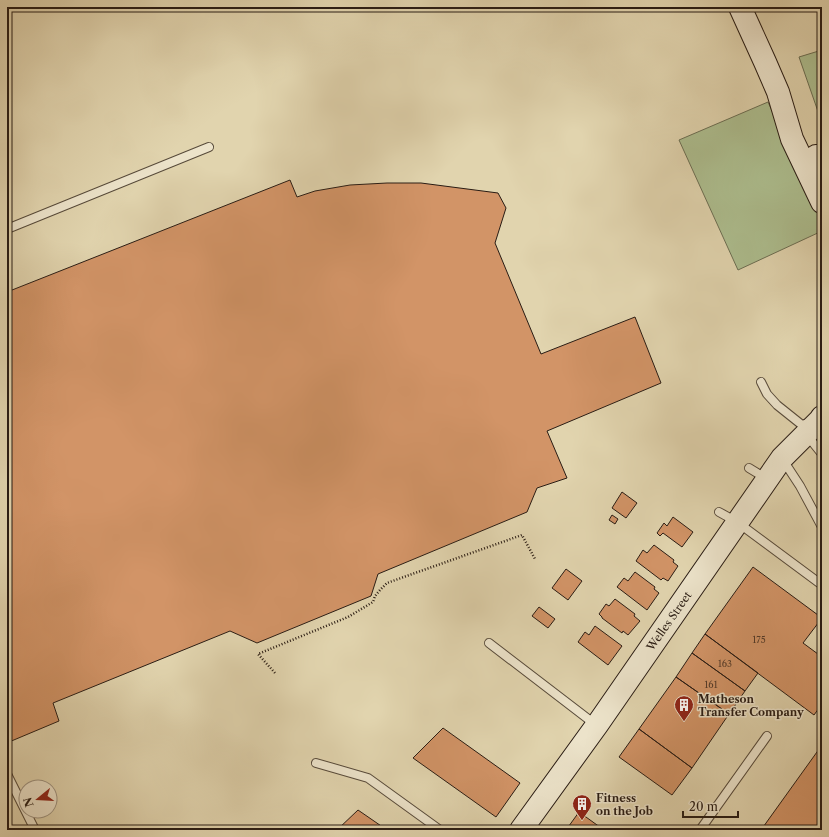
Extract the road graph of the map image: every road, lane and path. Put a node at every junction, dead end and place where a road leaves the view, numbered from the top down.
1 (740, 7) edge
2 (778, 92) junction
3 (209, 146) dead end
4 (820, 162) edge
5 (822, 202) edge
6 (7, 230) edge
7 (761, 382) dead end
8 (816, 424) edge
9 (822, 454) edge
10 (782, 458) junction
11 (728, 517) junction
12 (822, 528) edge
13 (535, 559) dead end
14 (822, 585) edge
15 (489, 643) dead end
16 (275, 673) dead end
17 (597, 725) junction
18 (767, 736) dead end
19 (316, 763) dead end
20 (7, 774) edge
21 (35, 830) edge
22 (440, 830) edge
23 (521, 830) edge
24 (700, 830) edge

1 - 2 main road
2 - 4 main road
2 - 5 main road
3 - 6 lane
7 - 8 lane
8 - 9 lane
8 - 10 main road, Welles Street
10 - 11 main road, Welles Street
10 - 12 lane
11 - 14 lane
11 - 17 main road, Welles Street
13 - 16 path
15 - 17 lane
17 - 23 main road, Welles Street
18 - 24 lane
19 - 22 lane
20 - 21 lane

